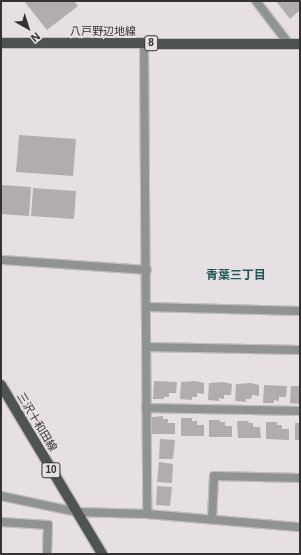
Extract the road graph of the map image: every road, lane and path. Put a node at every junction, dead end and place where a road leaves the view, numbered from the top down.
1 (256, 1) edge
2 (1, 43) edge
3 (144, 43) junction
4 (289, 44) junction
5 (300, 44) edge
6 (1, 260) edge
7 (147, 270) junction
8 (147, 307) junction
9 (300, 311) edge
10 (147, 347) junction
11 (300, 350) edge
12 (1, 385) edge
13 (146, 408) junction
14 (300, 411) edge
15 (300, 478) edge
16 (1, 496) edge
17 (77, 512) junction
18 (147, 514) junction
19 (212, 519) junction
20 (1, 522) edge
21 (300, 527) edge
22 (47, 554) edge
23 (102, 554) edge

1 - 4 street
2 - 3 main road, 八戸野辺地線 / 8
3 - 4 main road, 八戸野辺地線 / 8
3 - 7 street
4 - 5 main road, 八戸野辺地線 / 8
6 - 7 street
7 - 8 street
8 - 9 street
8 - 10 street
10 - 11 street
10 - 13 street
12 - 17 main road, 三沢十和田線 / 10
13 - 14 street
13 - 18 street
15 - 19 street
16 - 17 street
17 - 18 street
17 - 23 main road, 三沢十和田線 / 10
18 - 19 street
19 - 21 street
20 - 22 street

